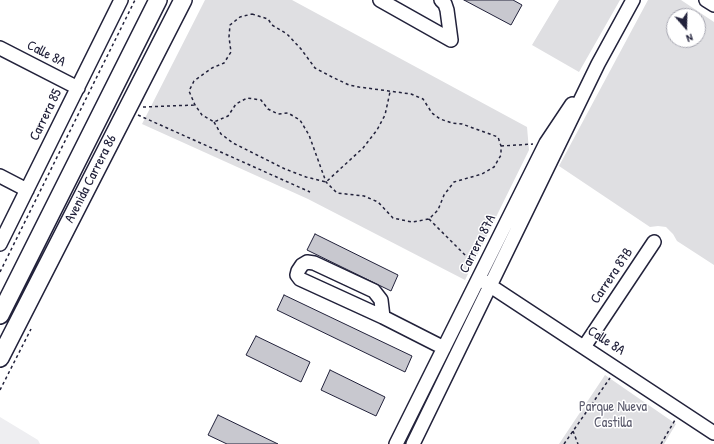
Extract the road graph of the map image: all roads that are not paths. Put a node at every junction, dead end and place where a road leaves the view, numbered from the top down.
1 (121, 0) edge
2 (158, 0) edge
3 (183, 0) edge
4 (441, 0) edge
5 (633, 0) edge
6 (706, 0) edge
7 (385, 1) edge
8 (714, 5) edge
9 (0, 48) edge
10 (598, 64) junction
11 (78, 88) junction
12 (0, 176) edge
13 (27, 190) junction
14 (654, 242) dead end
15 (0, 244) edge
16 (480, 275) junction
17 (491, 285) junction
18 (0, 315) edge
19 (383, 317) junction
20 (584, 346) junction
21 (444, 348) junction
22 (0, 358) edge
23 (714, 433) edge
24 (396, 444) edge
25 (413, 444) edge

1 - 11 street, Carrera 85
2 - 18 main road, Avenida Carrera 86
3 - 22 main road, Avenida Carrera 86
4 - 7 street
5 - 10 street, Carrera 87A
6 - 8 street
9 - 11 street, Calle 8A
10 - 16 street, Carrera 87A
10 - 17 street, Carrera 87A
11 - 13 street, Carrera 85
12 - 13 street
13 - 15 street, Carrera 85
14 - 20 street, Carrera 87B
16 - 17 street, Calle 8A
16 - 21 street, Carrera 87A
17 - 20 street, Calle 8A
17 - 25 street, Carrera 87A
19 - 19 street
19 - 21 street
20 - 23 street, Calle 8A
21 - 24 street, Carrera 87A

